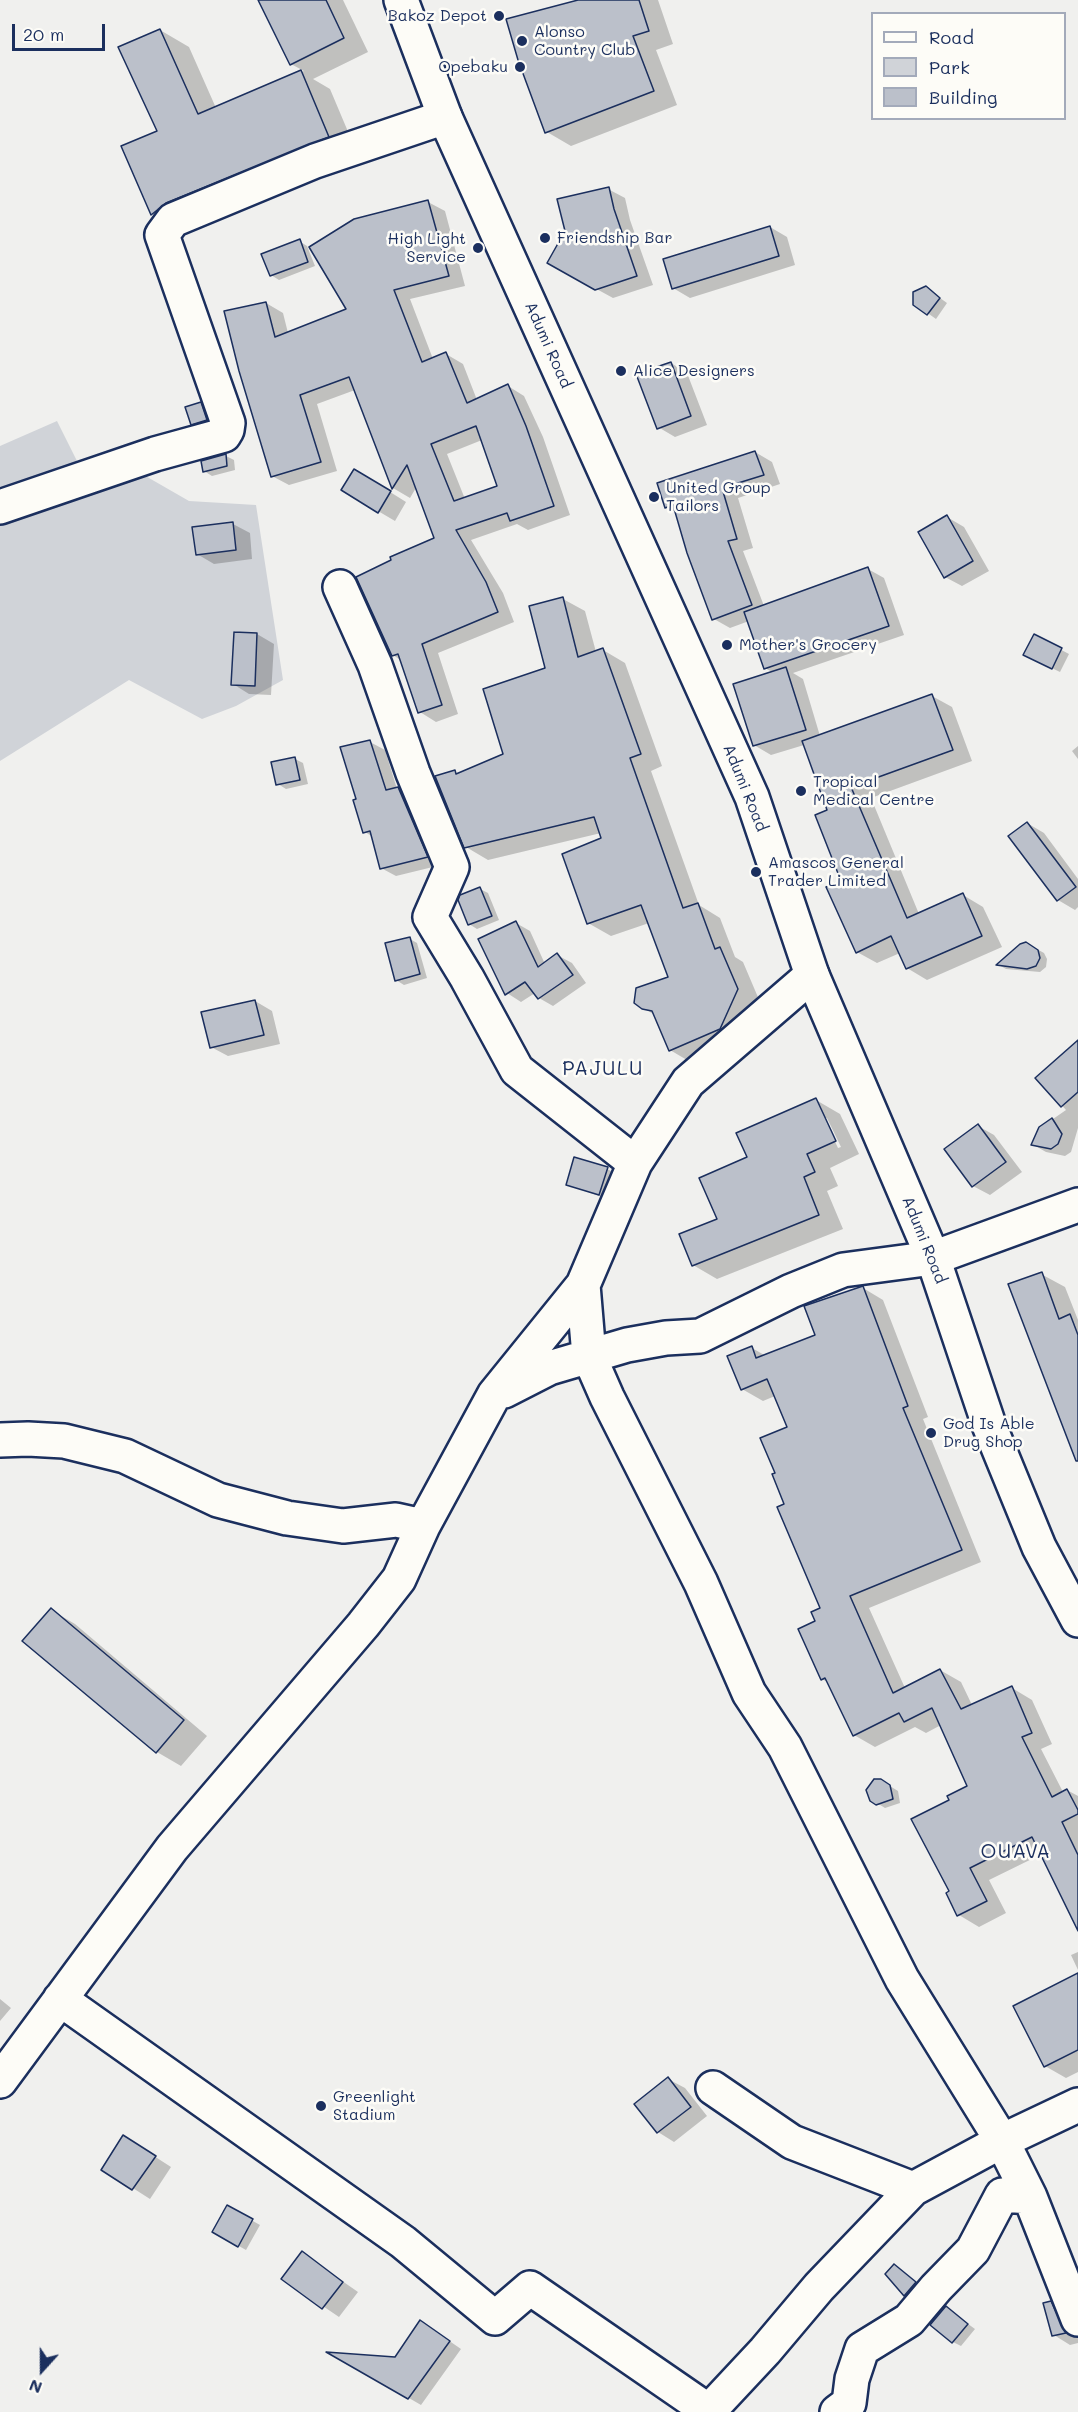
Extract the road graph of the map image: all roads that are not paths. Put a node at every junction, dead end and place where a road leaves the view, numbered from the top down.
1 (401, 0) edge
2 (445, 117) junction
3 (0, 507) edge
4 (340, 587) dead end
5 (812, 975) junction
6 (635, 1163) junction
7 (1078, 1205) edge
8 (933, 1258) junction
9 (583, 1286) junction
10 (589, 1356) junction
11 (494, 1395) junction
12 (0, 1440) edge
13 (423, 1526) junction
14 (1078, 1620) edge
15 (60, 1999) junction
16 (0, 2081) edge
17 (713, 2088) dead end
18 (1078, 2105) edge
19 (1002, 2141) junction
20 (913, 2189) junction
21 (1030, 2197) junction
22 (1078, 2319) edge
23 (709, 2412) edge
24 (837, 2412) edge

1 - 2 street, Adumi Road
2 - 3 street
2 - 5 street, Adumi Road
4 - 6 street
5 - 6 street
5 - 8 street, Adumi Road
6 - 9 street
7 - 8 street
8 - 10 street
8 - 14 street, Adumi Road
9 - 10 street
9 - 11 street
10 - 11 street
10 - 19 street
11 - 13 street
12 - 13 street
13 - 15 street
15 - 16 street
15 - 23 street
17 - 20 street
18 - 19 street
19 - 20 street
19 - 21 street
20 - 23 street
21 - 22 street
21 - 24 street

